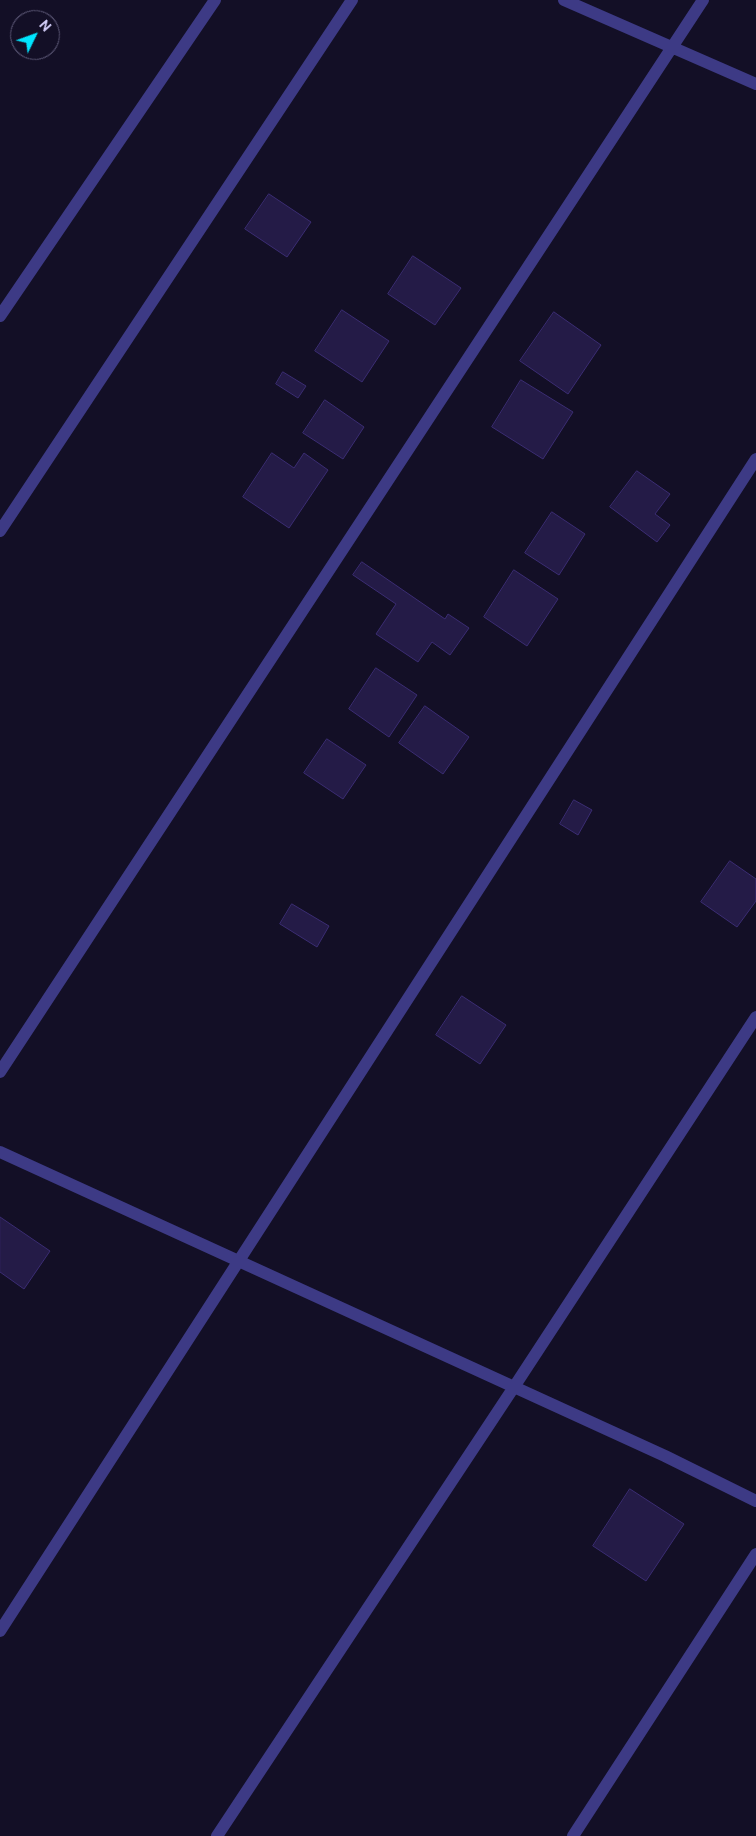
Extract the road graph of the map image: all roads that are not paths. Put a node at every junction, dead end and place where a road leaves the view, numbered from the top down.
1 (215, 0) edge
2 (352, 0) edge
3 (564, 0) edge
4 (702, 0) edge
5 (671, 47) junction
6 (756, 84) edge
7 (0, 316) edge
8 (756, 459) edge
9 (0, 531) edge
10 (756, 1017) edge
11 (0, 1072) edge
12 (0, 1152) edge
13 (239, 1261) junction
14 (514, 1387) junction
15 (756, 1501) edge
16 (756, 1554) edge
17 (0, 1631) edge
18 (217, 1836) edge
19 (573, 1836) edge

1 - 7 street
2 - 9 street
3 - 5 street
4 - 5 street
5 - 6 street
5 - 11 street
8 - 13 street
10 - 14 street
12 - 13 street
13 - 14 street
13 - 17 street
14 - 15 street
14 - 18 street
16 - 19 street

